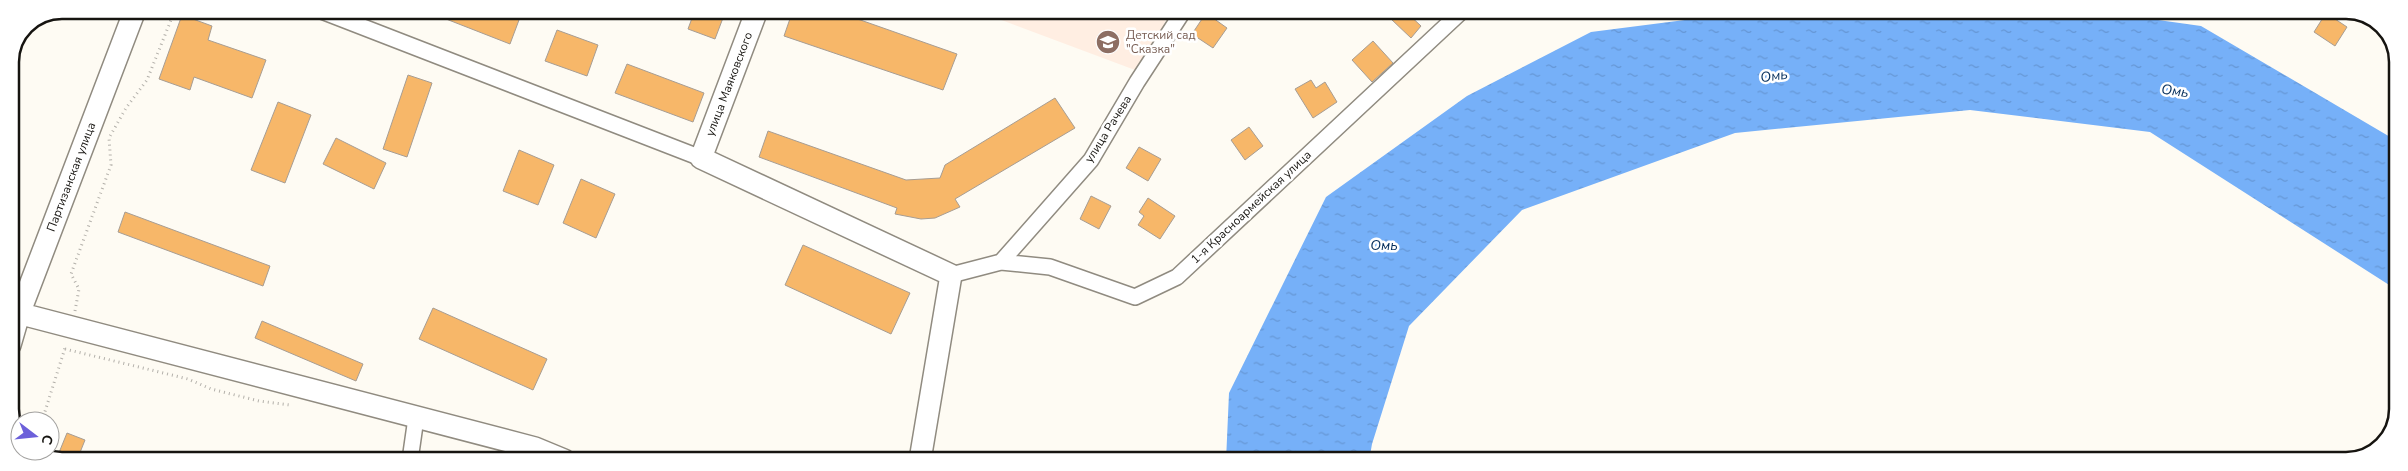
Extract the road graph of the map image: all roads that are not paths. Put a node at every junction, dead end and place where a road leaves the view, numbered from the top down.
1 (131, 19) edge
2 (342, 19) edge
3 (755, 19) edge
4 (1178, 19) edge
5 (1453, 19) edge
6 (701, 158) junction
7 (1001, 262) junction
8 (951, 275) junction
9 (19, 303) edge
10 (19, 314) edge
11 (416, 418) junction
12 (411, 452) edge
13 (545, 452) edge
14 (921, 452) edge

1 - 9 main road, Партизанская улица
2 - 6 street
3 - 6 main road, улица Маяковского
4 - 7 street, улица Рачева
5 - 7 street, 1-я Красноармейская улица
6 - 8 main road
7 - 8 street
8 - 14 main road
10 - 11 main road
11 - 12 street
11 - 13 main road

